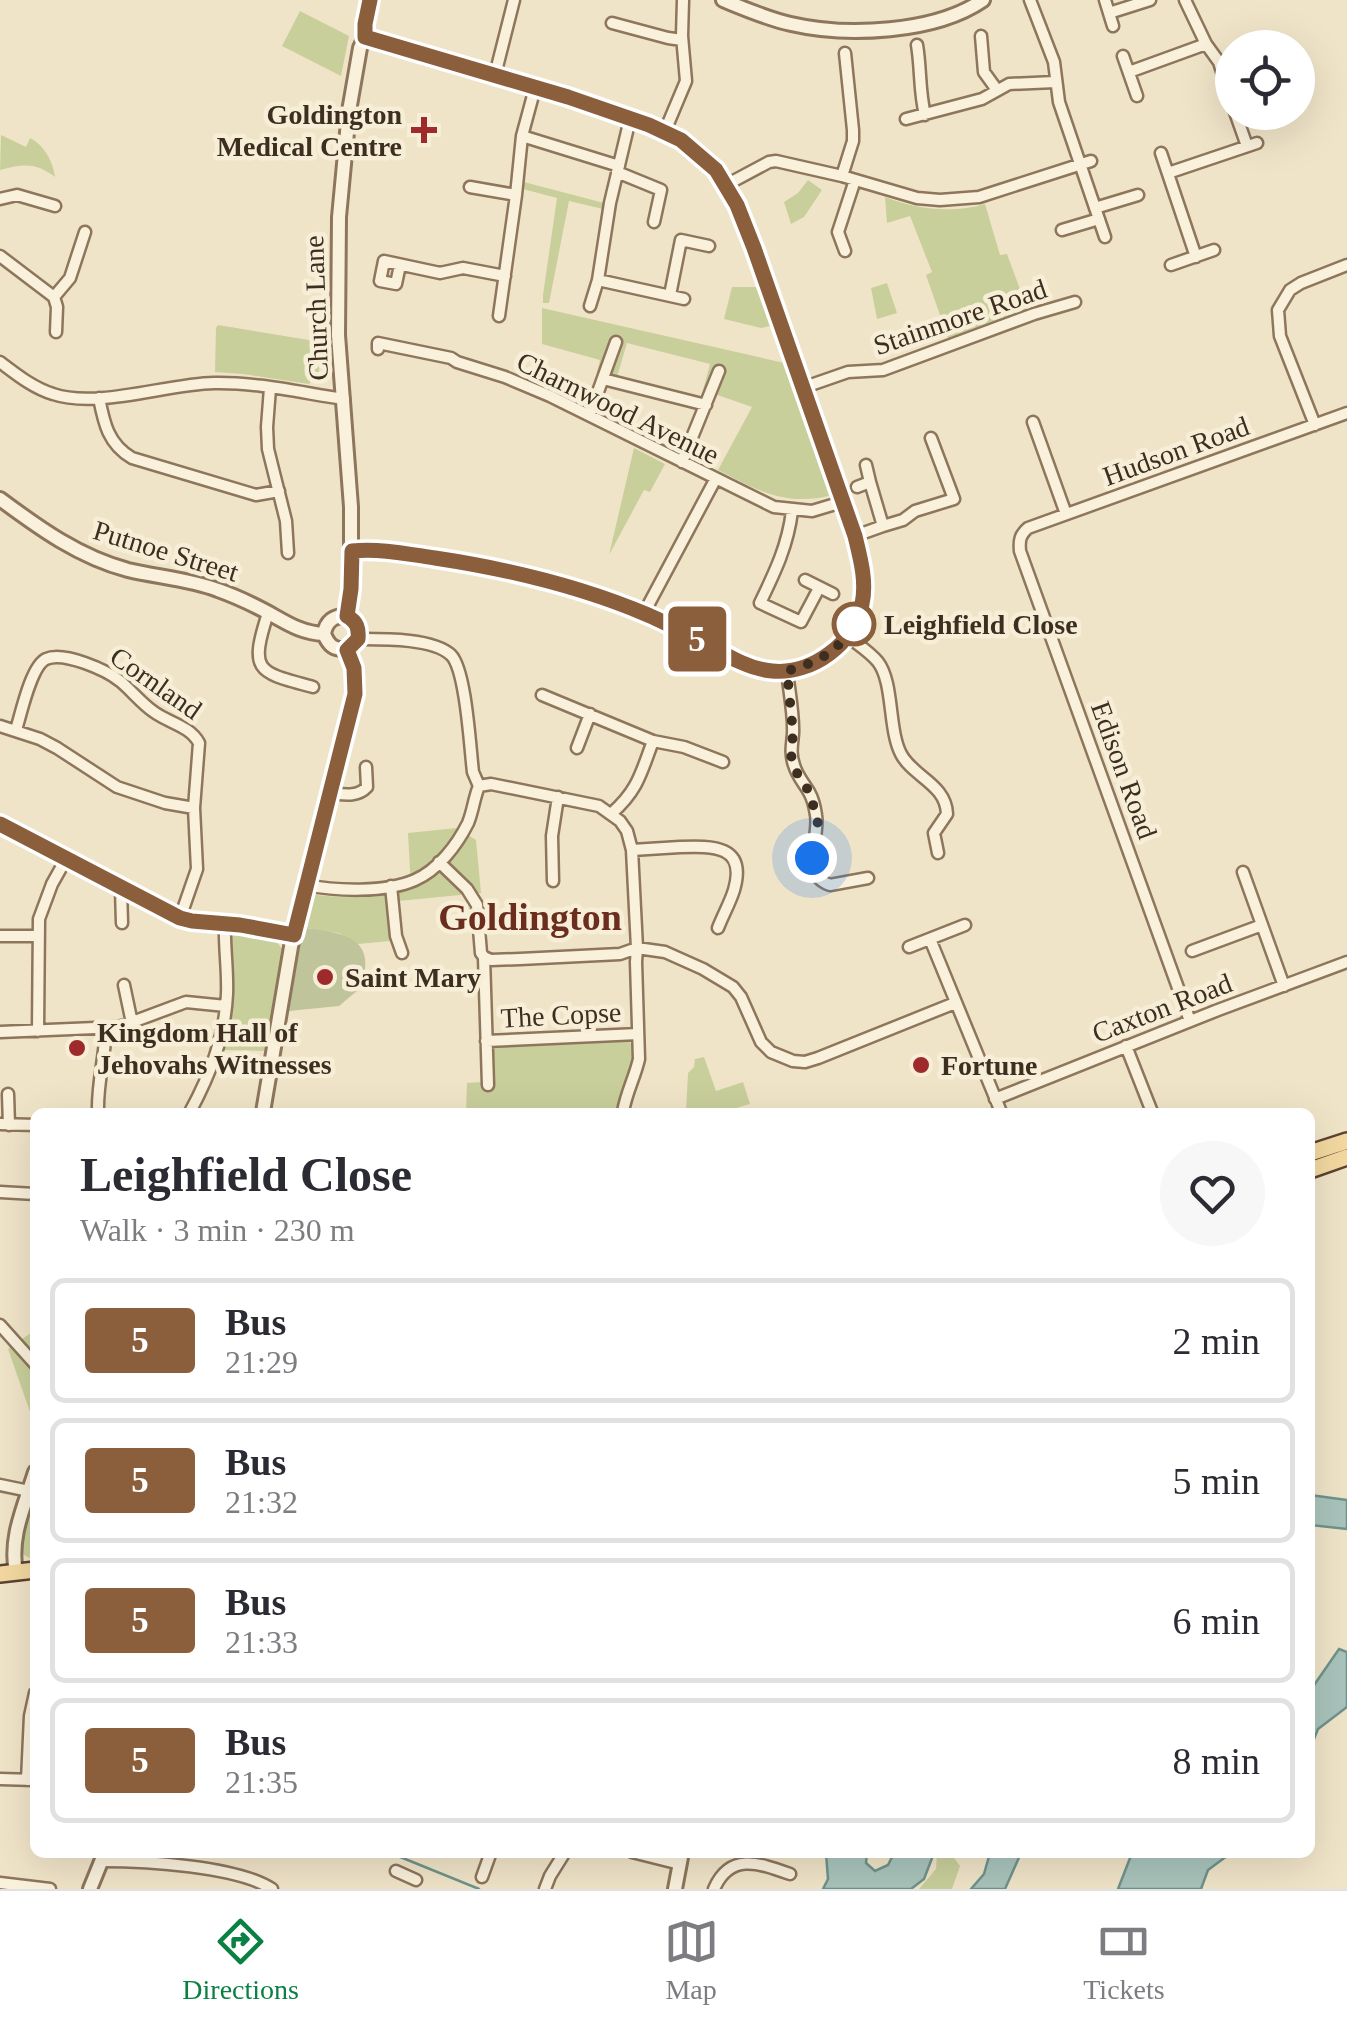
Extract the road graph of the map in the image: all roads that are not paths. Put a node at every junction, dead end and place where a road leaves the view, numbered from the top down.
1 (370, 0) edge
2 (514, 0) edge
3 (683, 0) edge
4 (724, 0) edge
5 (983, 0) edge
6 (1030, 0) edge
7 (1105, 0) edge
8 (1150, 0) edge
9 (1186, 0) edge
10 (1109, 13) junction
11 (612, 24) dead end
12 (1113, 26) dead end
13 (981, 36) dead end
14 (365, 37) junction
15 (682, 40) junction
16 (1206, 44) junction
17 (844, 50) dead end
18 (916, 52) dead end
19 (1124, 56) dead end
20 (1215, 56) edge
21 (1129, 72) junction
22 (495, 75) junction
23 (1055, 82) junction
24 (534, 88) junction
25 (997, 90) junction
26 (1136, 96) dead end
27 (925, 114) junction
28 (630, 118) junction
29 (906, 120) dead end
30 (1245, 130) edge
31 (665, 131) junction
32 (522, 136) junction
33 (1161, 154) dead end
34 (1086, 163) junction
35 (618, 169) junction
36 (1168, 173) junction
37 (842, 176) junction
38 (855, 180) junction
39 (726, 185) junction
40 (470, 187) dead end
41 (516, 195) junction
42 (1138, 195) dead end
43 (0, 200) edge
44 (54, 206) dead end
45 (654, 222) dead end
46 (1102, 224) junction
47 (1062, 230) dead end
48 (85, 232) dead end
49 (709, 246) dead end
50 (1214, 250) dead end
51 (844, 251) dead end
52 (0, 256) edge
53 (1196, 257) junction
54 (400, 264) dead end
55 (1171, 265) dead end
56 (1347, 266) edge
57 (506, 276) junction
58 (598, 280) junction
59 (670, 296) junction
60 (54, 297) junction
61 (684, 298) dead end
62 (1075, 302) dead end
63 (590, 306) dead end
64 (500, 316) dead end
65 (56, 332) dead end
66 (610, 348) dead end
67 (378, 350) dead end
68 (0, 362) edge
69 (720, 378) dead end
70 (604, 380) junction
71 (270, 388) junction
72 (802, 388) junction
73 (99, 398) junction
74 (344, 399) junction
75 (706, 404) junction
76 (1347, 413) edge
77 (590, 414) junction
78 (1033, 422) dead end
79 (1315, 425) junction
80 (931, 438) dead end
81 (682, 462) junction
82 (866, 464) dead end
83 (715, 480) junction
84 (870, 482) junction
85 (857, 487) dead end
86 (279, 492) junction
87 (967, 498) dead end
88 (954, 499) junction
89 (842, 502) junction
90 (2, 506) edge
91 (792, 511) junction
92 (1066, 514) junction
93 (883, 526) junction
94 (1022, 533) joint
95 (855, 536) junction
96 (352, 551) junction
97 (288, 553) dead end
98 (805, 580) dead end
99 (819, 588) junction
100 (834, 594) dead end
101 (268, 613) junction
102 (644, 613) junction
103 (347, 616) junction
104 (324, 634) junction
105 (848, 636) junction
106 (358, 639) junction
107 (347, 650) junction
108 (787, 671) junction
109 (313, 687) dead end
110 (539, 693) dead end
111 (590, 714) junction
112 (0, 726) edge
113 (16, 730) junction
114 (653, 741) junction
115 (578, 748) dead end
116 (723, 762) dead end
117 (366, 767) dead end
118 (479, 786) junction
119 (329, 792) junction
120 (558, 797) junction
121 (194, 808) junction
122 (612, 813) junction
123 (0, 824) edge
124 (632, 850) junction
125 (938, 853) dead end
126 (66, 859) junction
127 (439, 862) junction
128 (1243, 872) dead end
129 (868, 878) dead end
130 (553, 881) dead end
131 (305, 885) junction
132 (391, 886) junction
133 (121, 888) junction
134 (180, 918) junction
135 (122, 923) dead end
136 (225, 923) junction
137 (965, 926) dead end
138 (1262, 926) junction
139 (718, 928) dead end
140 (294, 935) junction
141 (0, 936) edge
142 (37, 936) junction
143 (930, 939) junction
144 (909, 947) dead end
145 (637, 948) junction
146 (1192, 952) dead end
147 (402, 953) dead end
148 (484, 957) junction
149 (1347, 962) edge
150 (124, 985) dead end
151 (1284, 986) junction
152 (955, 1003) junction
153 (226, 1006) junction
154 (1190, 1021) junction
155 (132, 1023) junction
156 (106, 1028) junction
157 (38, 1031) junction
158 (0, 1032) edge
159 (638, 1034) junction
160 (486, 1041) junction
161 (1126, 1046) junction
162 (488, 1085) dead end
163 (8, 1094) dead end
164 (995, 1100) junction
165 (98, 1108) edge
166 (192, 1108) edge
167 (268, 1108) edge
168 (624, 1108) edge
169 (999, 1108) edge
170 (1150, 1108) edge
171 (4, 1124) edge
172 (30, 1126) edge
173 (1347, 1140) edge
174 (1315, 1151) edge
175 (1347, 1157) edge
176 (1315, 1168) edge
177 (0, 1192) edge
178 (30, 1194) edge
179 (0, 1325) edge
180 (30, 1358) edge
181 (0, 1485) edge
182 (30, 1488) edge
183 (29, 1491) junction
184 (8, 1573) edge
185 (0, 1779) edge
186 (30, 1780) edge
187 (103, 1858) edge
188 (113, 1858) edge
189 (489, 1858) edge
190 (560, 1858) edge
191 (681, 1858) edge
192 (180, 1866) junction
193 (790, 1874) dead end
194 (406, 1875) dead end
195 (482, 1877) dead end
196 (179, 1878) dead end
197 (0, 1883) edge
198 (50, 1889) edge
199 (90, 1889) edge
200 (272, 1889) edge
201 (400, 1889) edge
202 (545, 1889) edge
203 (675, 1889) edge
204 (714, 1889) edge

1 - 14 street, Church Lane
2 - 22 street
3 - 15 street
4 - 5 street
6 - 23 street
7 - 10 street
8 - 10 street
9 - 16 street
10 - 12 street
11 - 15 street
13 - 25 street
14 - 22 street
14 - 74 street, Church Lane
15 - 31 street
16 - 20 street
16 - 21 street
17 - 37 street
18 - 27 street
19 - 21 street
21 - 26 street
22 - 24 street
23 - 25 street
23 - 34 street
24 - 28 street
24 - 32 street
25 - 27 street
27 - 29 street
28 - 31 street
28 - 35 street
30 - 36 street
31 - 39 street
32 - 35 street
32 - 41 street
33 - 36 street
34 - 38 street
34 - 46 street
35 - 45 street
35 - 58 street
36 - 53 street
37 - 38 street
37 - 39 street
38 - 51 street
39 - 72 street
40 - 41 street
41 - 57 street
42 - 46 street
43 - 44 street
46 - 47 street
48 - 60 street
49 - 59 street
50 - 53 street
52 - 60 street
53 - 55 street
54 - 57 street
56 - 79 street
57 - 64 street
58 - 59 street
58 - 63 street
59 - 61 street
60 - 65 street
62 - 72 street, Stainmore Road
66 - 70 street
67 - 77 street, Charnwood Avenue
68 - 73 street
69 - 75 street
70 - 75 street
70 - 77 street
71 - 73 street
71 - 74 street
71 - 86 street
72 - 89 street
73 - 86 street
74 - 96 street, Church Lane
75 - 81 street
76 - 79 street, Hudson Road
77 - 81 street, Charnwood Avenue
78 - 92 street
79 - 92 street, Hudson Road
80 - 88 street
81 - 83 street, Charnwood Avenue
82 - 84 street
83 - 91 street, Charnwood Avenue
83 - 102 street
84 - 85 street
84 - 93 street
86 - 97 street
87 - 88 street
88 - 93 street
89 - 91 street, Charnwood Avenue
89 - 95 street
90 - 101 street, Putnoe Street
91 - 99 street
92 - 94 street, Hudson Road
93 - 95 street
94 - 154 street, Edison Road
95 - 105 street
96 - 102 street
96 - 103 street, Church Lane
98 - 99 street
99 - 100 street
101 - 104 street, Putnoe Street
101 - 109 street
102 - 108 street
103 - 104 street
103 - 106 street
104 - 107 street
105 - 108 street
105 - 125 street
106 - 107 street
106 - 118 street
107 - 119 street
108 - 129 street
110 - 111 street
111 - 114 street
111 - 115 street
112 - 113 street
113 - 121 street
113 - 121 street, Cornland
114 - 116 street
114 - 122 street
117 - 119 street
118 - 120 street
118 - 127 street
119 - 131 street
120 - 122 street
120 - 130 street
121 - 134 street, Cornland
122 - 124 street
123 - 126 street
124 - 139 street
124 - 145 street
126 - 133 street
126 - 142 street
127 - 132 street
127 - 148 street, The Copse
128 - 138 street
131 - 132 street
131 - 140 street
132 - 147 street
133 - 134 street
133 - 135 street
134 - 136 street
136 - 140 street
136 - 153 street
137 - 143 street
138 - 146 street
138 - 151 street
140 - 167 street
141 - 142 street
142 - 157 street
143 - 144 street
143 - 152 street
145 - 148 street
145 - 152 street
145 - 159 street
148 - 160 street, The Copse
149 - 151 street, Caxton Road
150 - 155 street
151 - 154 street, Caxton Road
152 - 164 street
153 - 155 street
153 - 166 street
154 - 161 street, Caxton Road
155 - 156 street
156 - 157 street
156 - 165 street
157 - 158 street
159 - 160 street, The Copse
159 - 168 street
160 - 162 street, The Copse
161 - 164 street, Caxton Road
161 - 170 street
163 - 171 street
164 - 169 street
171 - 172 street
173 - 174 main road
175 - 176 main road
177 - 178 street
179 - 180 street
181 - 183 street
182 - 183 street
183 - 184 street
185 - 186 street
187 - 199 street
188 - 192 street
189 - 195 street
190 - 202 street
191 - 203 street
192 - 196 street
192 - 200 street
193 - 204 street
194 - 201 street
197 - 198 street

